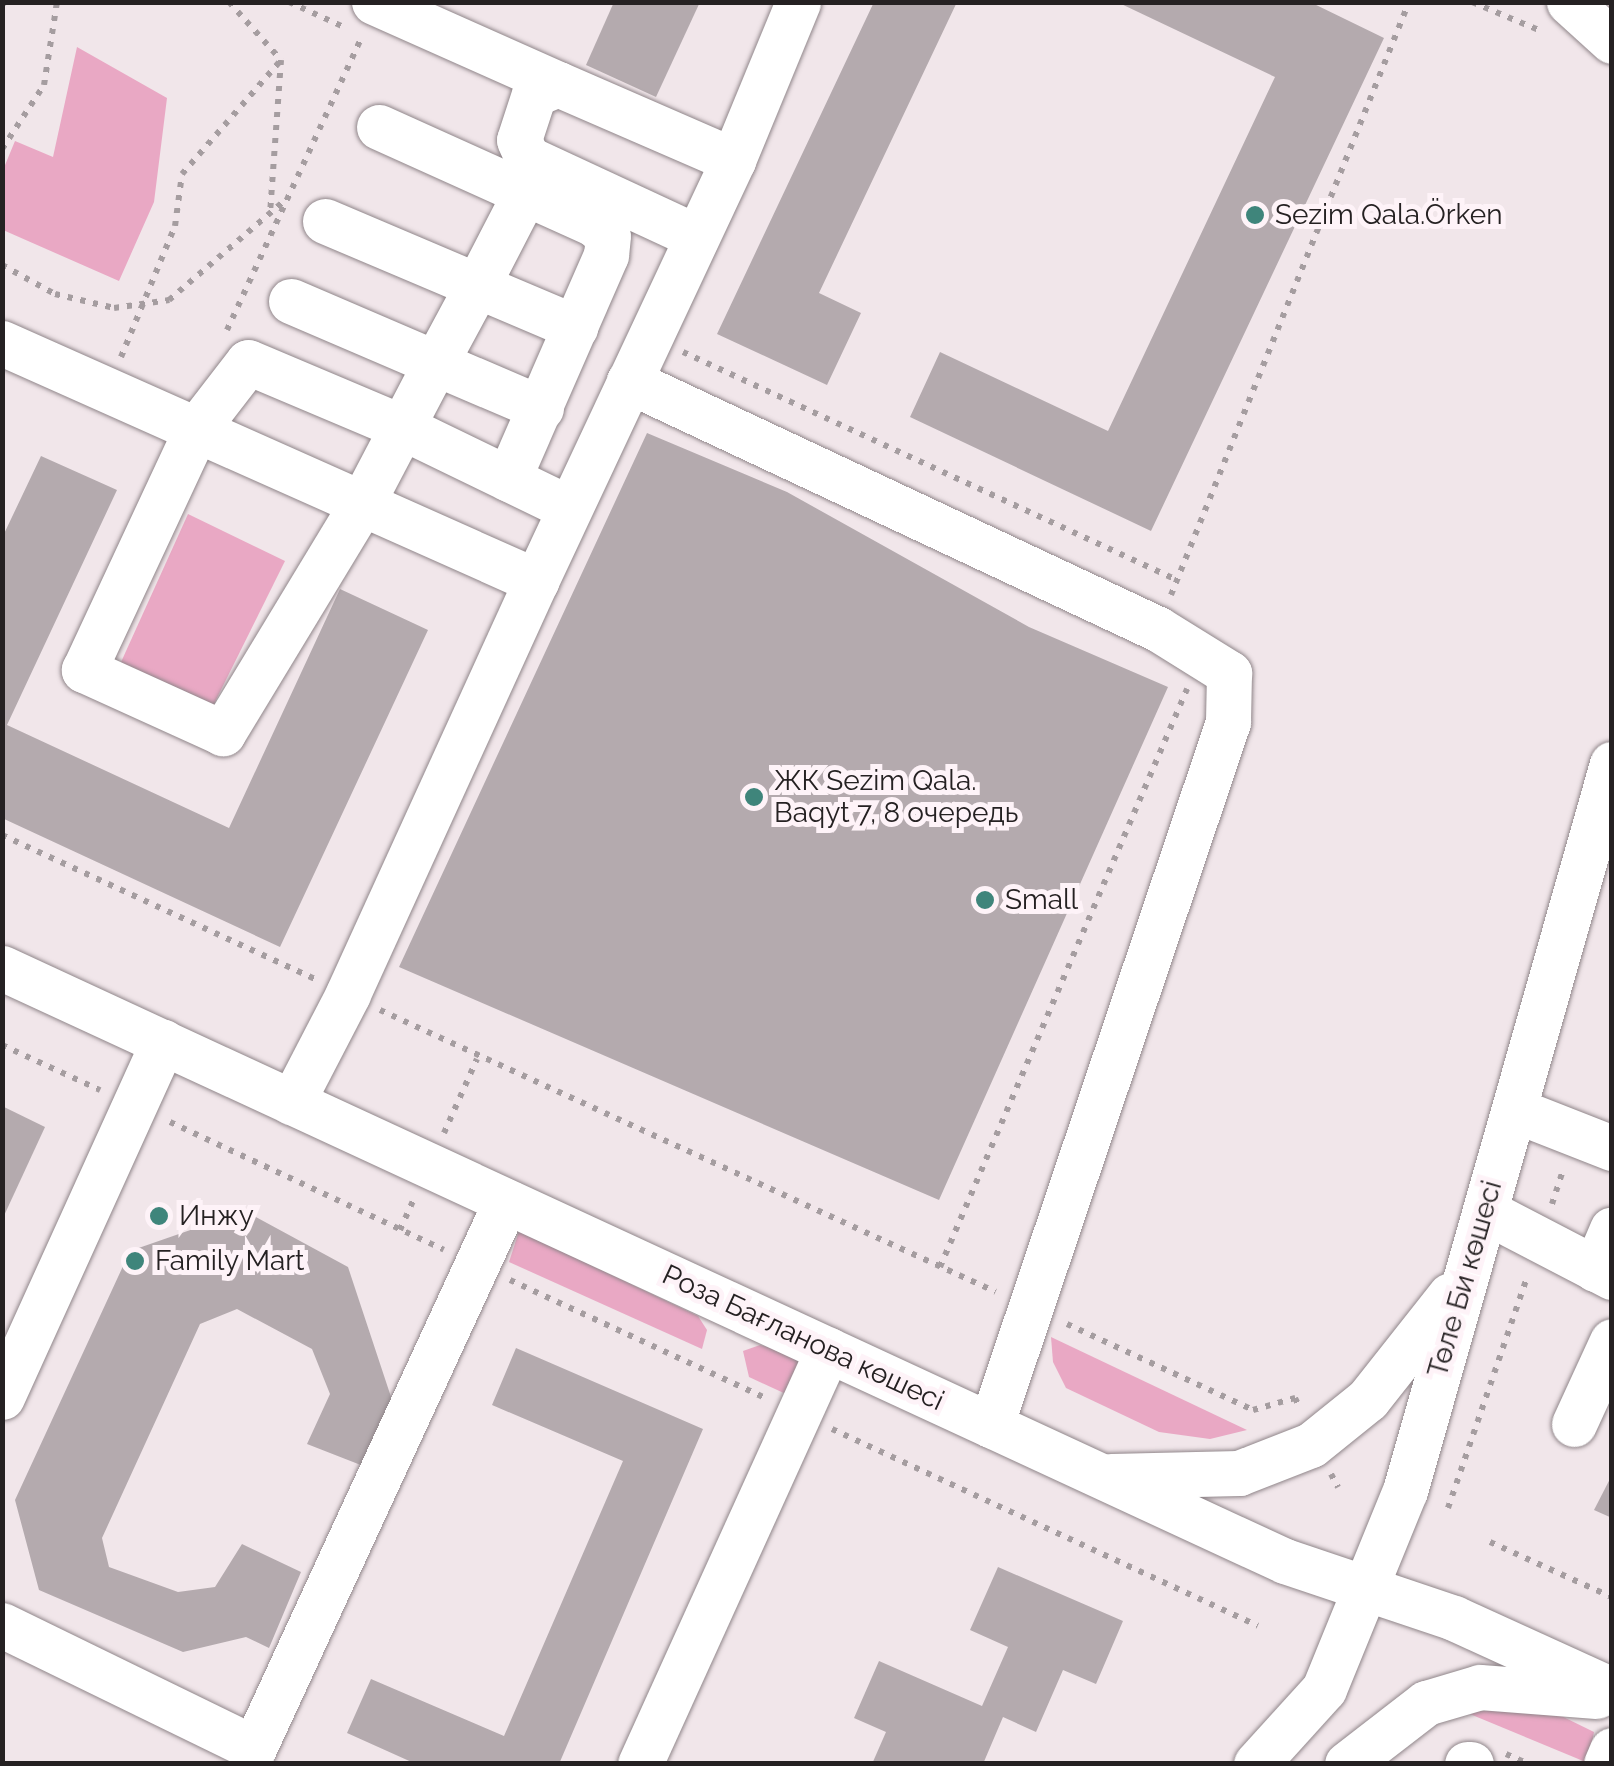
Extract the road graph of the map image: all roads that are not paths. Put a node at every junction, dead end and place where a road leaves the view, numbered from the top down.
1 (798, 2) edge
2 (1569, 2) edge
3 (368, 19) edge
4 (1612, 41) edge
5 (558, 84) junction
6 (379, 127) dead end
7 (733, 160) junction
8 (526, 175) junction
9 (307, 209) road end
10 (697, 236) junction
11 (478, 284) junction
12 (291, 301) dead end
13 (576, 326) junction
14 (2, 344) edge
15 (436, 362) junction
16 (629, 381) junction
17 (542, 408) junction
18 (402, 427) junction
19 (197, 428) junction
20 (508, 478) junction
21 (361, 505) junction
22 (570, 508) junction
23 (536, 581) junction
24 (1612, 764) edge
25 (2, 968) edge
26 (163, 1042) junction
27 (292, 1102) junction
28 (1514, 1110) junction
29 (1612, 1148) edge
30 (506, 1201) junction
31 (1485, 1211) junction
32 (1606, 1258) edge
33 (1464, 1278) junction
34 (1612, 1340) edge
35 (828, 1350) junction
36 (2, 1397) edge
37 (1574, 1424) dead end
38 (991, 1425) junction
39 (1102, 1477) junction
40 (1366, 1587) junction
41 (2, 1625) edge
42 (1612, 1694) edge
43 (1612, 1750) edge
44 (271, 1756) edge
45 (640, 1764) edge
46 (1256, 1764) edge
47 (1347, 1764) edge
48 (1606, 1764) edge

1 - 7 street
2 - 4 street
3 - 5 street
5 - 7 street
5 - 8 street
6 - 8 street
7 - 10 street
8 - 10 street
8 - 11 street
8 - 13 street
9 - 11 street
10 - 16 street
11 - 13 street
11 - 15 street
12 - 15 street
13 - 17 street
14 - 19 street
15 - 17 street
15 - 18 street
16 - 22 street
16 - 38 street
17 - 20 street
18 - 19 street
18 - 20 street
18 - 21 street
19 - 21 street
19 - 21 street
20 - 22 street
21 - 23 street
22 - 23 street
23 - 27 street
24 - 28 street, Төле Би көшесі
25 - 26 street, Роза Бағланова көшесі
26 - 27 street, Роза Бағланова көшесі
26 - 36 street
27 - 30 street, Роза Бағланова көшесі
28 - 29 street
28 - 31 street, Төле Би көшесі
30 - 35 street, Роза Бағланова көшесі
30 - 44 street
31 - 32 street
31 - 33 street, Төле Би көшесі
33 - 39 street
33 - 40 street, Төле Би көшесі
34 - 37 street
35 - 38 street, Роза Бағланова көшесі
35 - 45 street
38 - 39 street, Роза Бағланова көшесі
39 - 40 street, Роза Бағланова көшесі
40 - 42 street, Роза Бағланова көшесі
40 - 46 street, Төле Би көшесі
41 - 44 street
42 - 47 street
43 - 48 street

